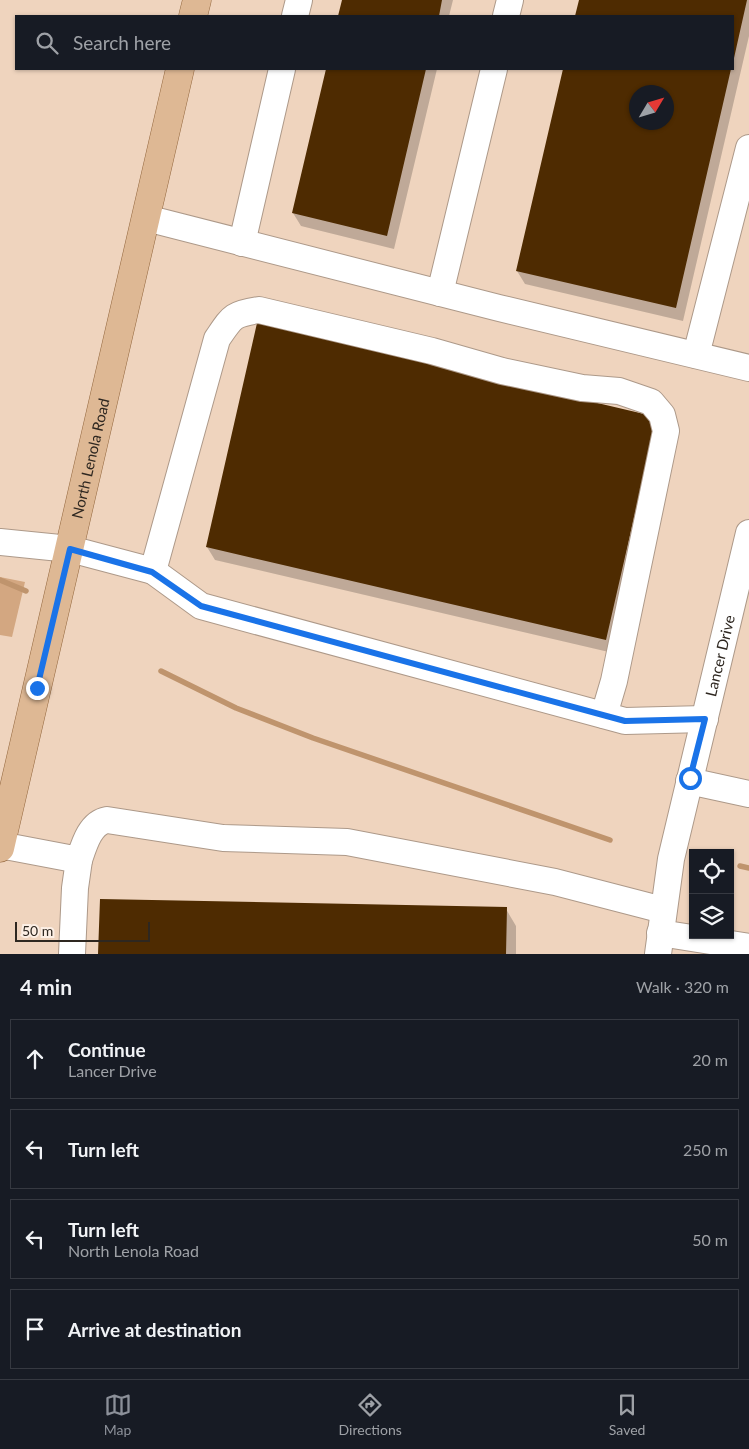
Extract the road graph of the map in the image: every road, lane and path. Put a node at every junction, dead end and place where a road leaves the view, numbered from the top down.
1 (197, 0) edge
2 (299, 0) edge
3 (510, 0) edge
4 (193, 15) edge
5 (295, 15) edge
6 (506, 15) edge
7 (180, 70) edge
8 (282, 70) edge
9 (494, 70) edge
10 (749, 148) edge
11 (146, 218) junction
12 (242, 243) junction
13 (440, 293) junction
14 (696, 355) junction
15 (749, 368) edge
16 (749, 533) edge
17 (0, 542) edge
18 (70, 549) junction
19 (152, 572) junction
20 (604, 716) junction
21 (705, 719) junction
22 (10, 773) edge
23 (689, 781) junction
24 (749, 794) edge
25 (0, 846) edge
26 (79, 860) junction
27 (660, 932) edge
28 (749, 947) edge
29 (72, 954) edge

1 - 4 main road
2 - 5 street
3 - 6 street
7 - 11 main road, North Lenola Road
8 - 12 street
9 - 13 street
10 - 14 street
11 - 12 street
11 - 18 main road, North Lenola Road
12 - 13 street
13 - 14 street
14 - 15 street
16 - 21 street, Lancer Drive
17 - 18 street
18 - 19 street
18 - 22 main road, North Lenola Road
19 - 20 street
19 - 20 street
20 - 21 street
21 - 23 street, Lancer Drive
22 - 25 main road, North Lenola Road
23 - 24 street
23 - 27 street, Lancer Drive
25 - 26 street
26 - 27 street
26 - 29 street
27 - 28 street

